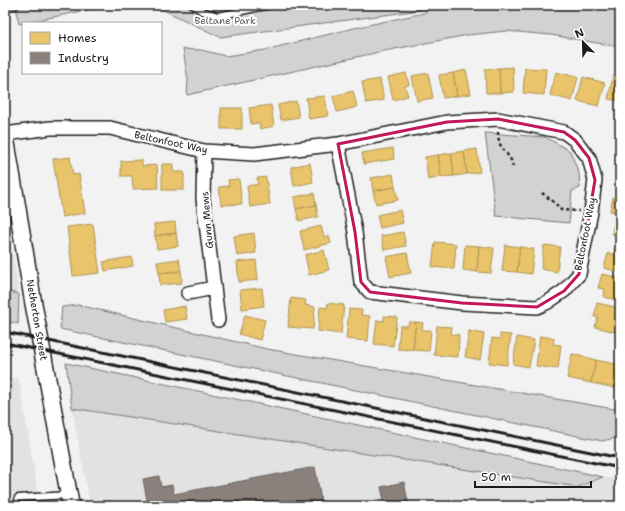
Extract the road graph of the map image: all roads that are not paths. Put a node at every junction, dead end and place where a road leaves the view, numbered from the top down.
1 (16, 5) edge
2 (193, 5) edge
3 (270, 5) edge
4 (5, 7) edge
5 (5, 134) edge
6 (338, 144) junction
7 (204, 151) junction
8 (214, 288) junction
9 (188, 293) dead end
10 (218, 320) dead end
11 (18, 498) dead end
12 (70, 500) edge

1 - 4 lane
2 - 3 lane
5 - 7 street, Beltonfoot Way
5 - 12 street, Netherton Street
6 - 6 street, Beltonfoot Way
6 - 7 street, Beltonfoot Way
7 - 8 street, Gunn Mews
8 - 9 street
8 - 10 street, Gunn Mews
11 - 12 lane

